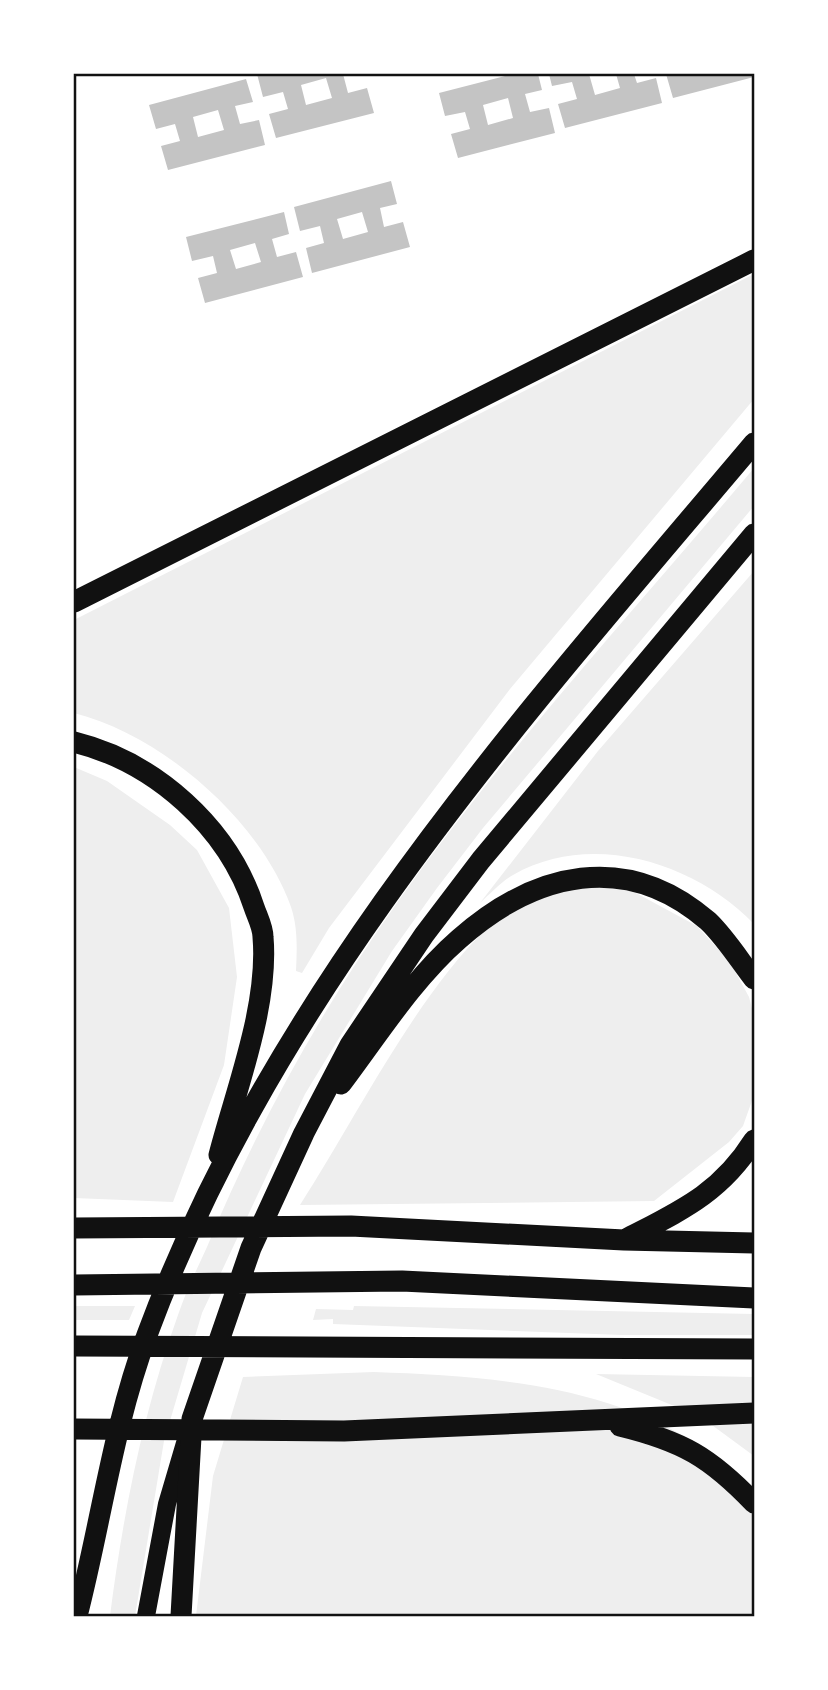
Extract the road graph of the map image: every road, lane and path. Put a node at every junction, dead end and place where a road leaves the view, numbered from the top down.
1 (754, 260) edge
2 (754, 443) edge
3 (754, 534) edge
4 (74, 602) edge
5 (74, 742) edge
6 (754, 979) edge
7 (304, 1133) junction
8 (754, 1140) edge
9 (211, 1184) junction
10 (74, 1228) edge
11 (624, 1240) junction
12 (754, 1243) edge
13 (77, 1285) edge
14 (754, 1298) edge
15 (74, 1346) edge
16 (754, 1349) edge
17 (754, 1413) edge
18 (192, 1419) junction
19 (597, 1421) junction
20 (74, 1429) edge
21 (754, 1503) edge
22 (89, 1569) junction
23 (77, 1616) edge
24 (85, 1616) edge
25 (146, 1616) edge
26 (181, 1616) edge

1 - 4 highway
2 - 9 highway
3 - 7 highway
5 - 9 highway
6 - 7 highway
7 - 18 highway
8 - 11 highway
9 - 22 highway
10 - 11 highway
11 - 12 highway
13 - 14 highway
15 - 16 highway
17 - 19 highway
18 - 25 main road
18 - 26 highway
19 - 20 highway
19 - 21 highway
22 - 23 highway
22 - 24 main road

